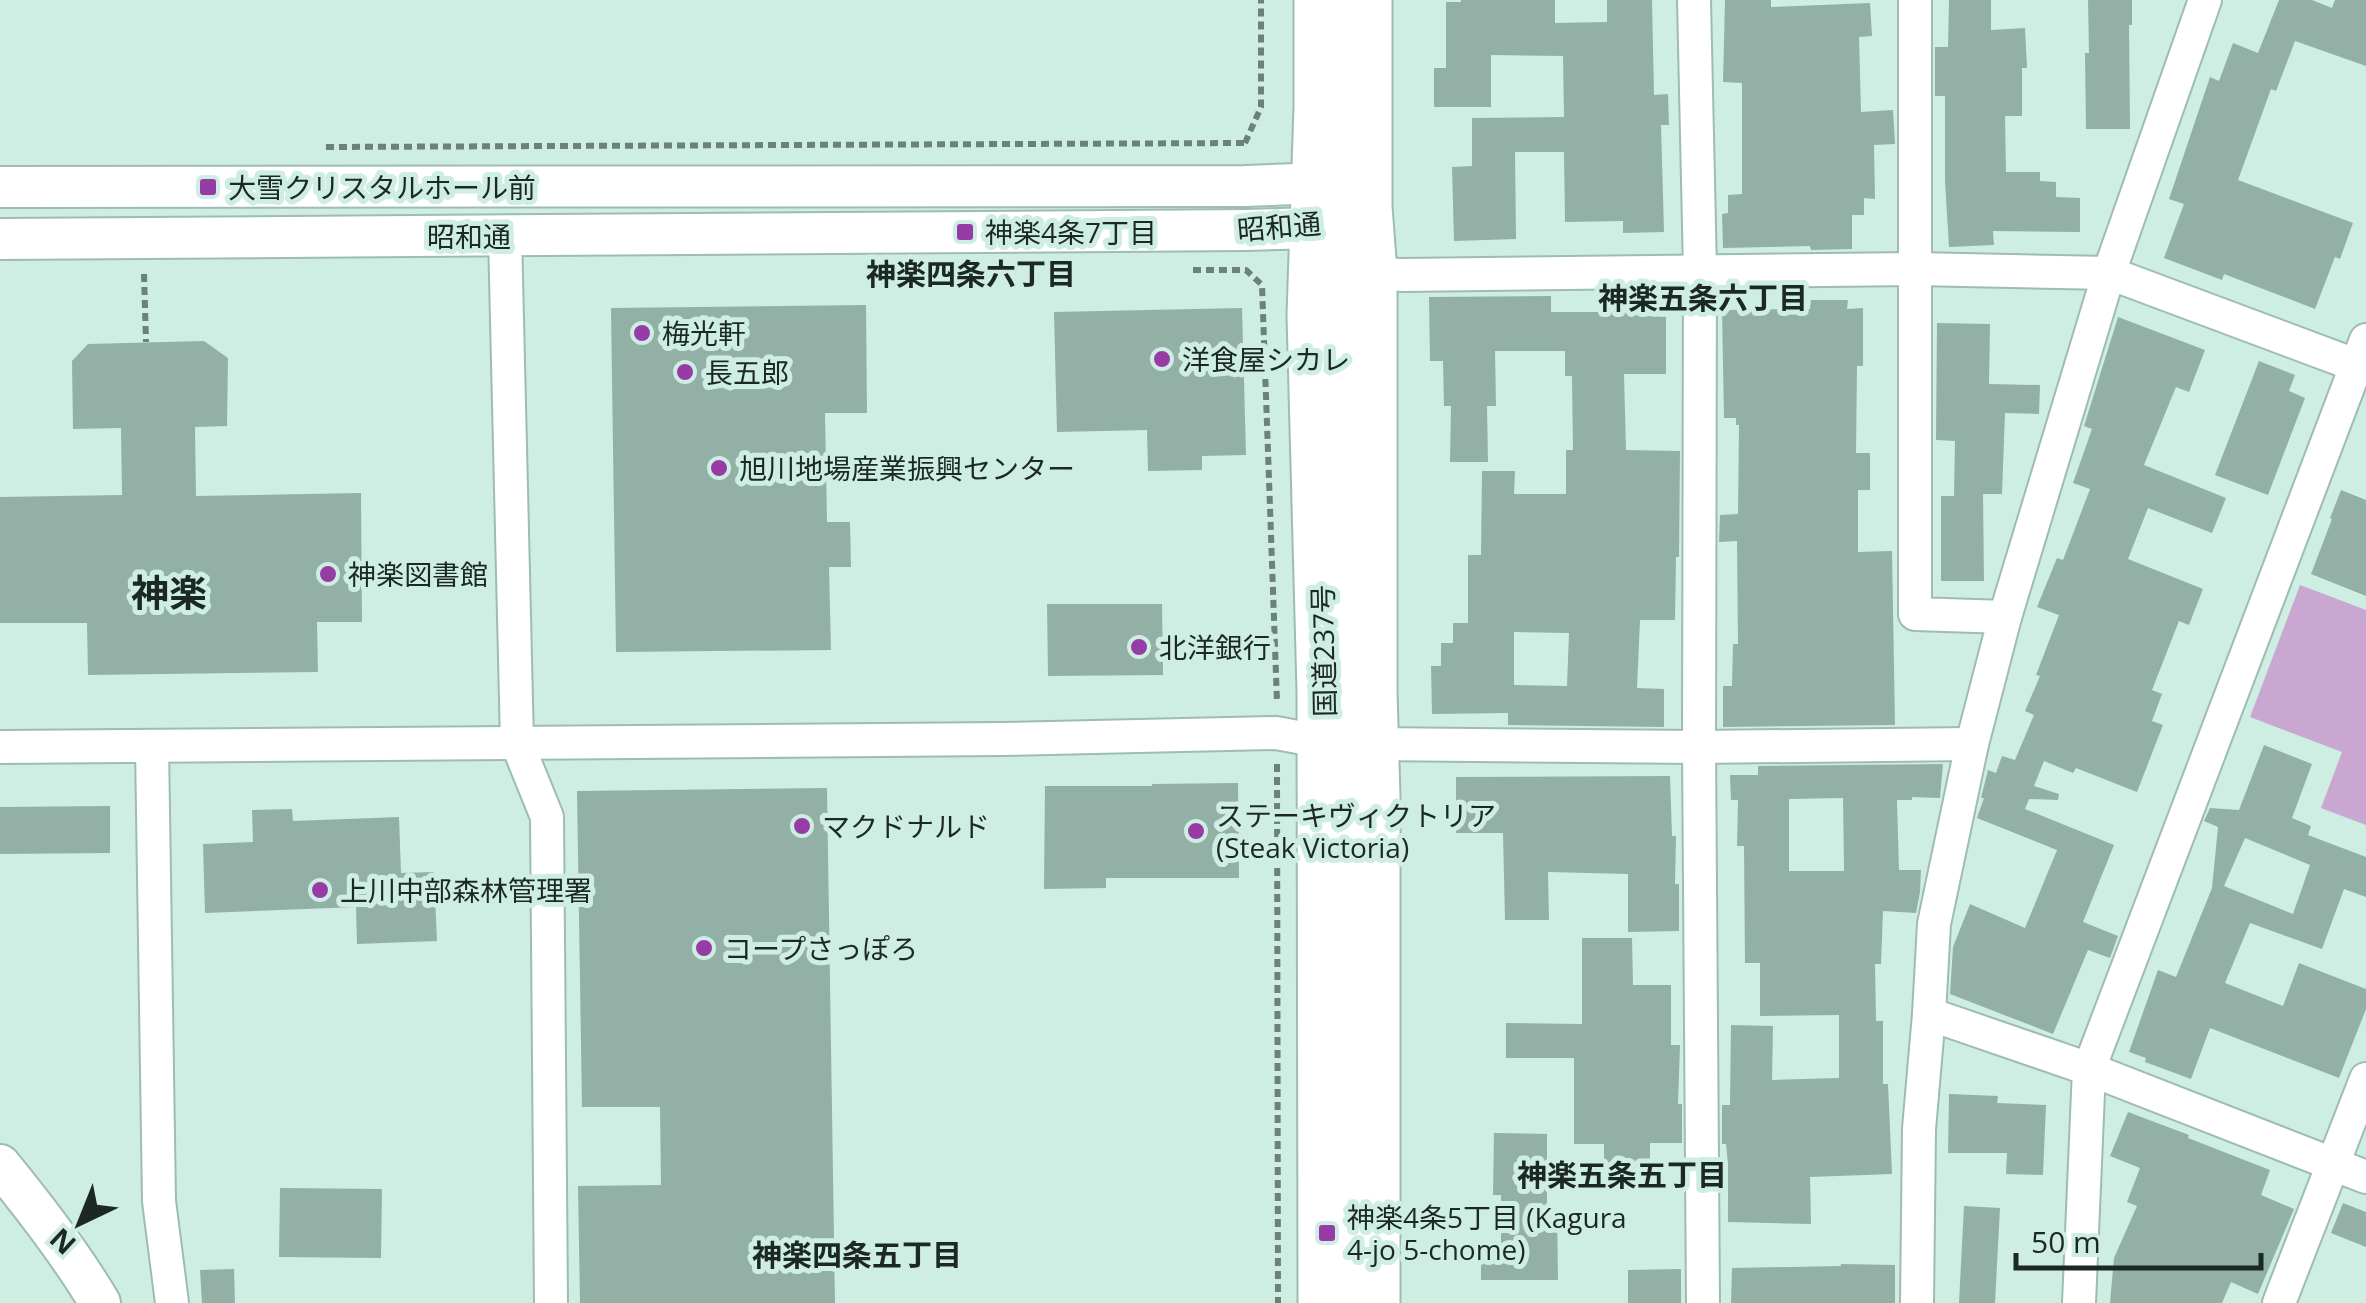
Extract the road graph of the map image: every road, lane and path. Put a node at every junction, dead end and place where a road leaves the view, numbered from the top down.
1 (1261, 0) edge
2 (1322, 0) edge
3 (1364, 0) edge
4 (1694, 0) edge
5 (1915, 0) edge
6 (2204, 0) edge
7 (312, 148) dead end
8 (0, 187) edge
9 (1338, 233) junction
10 (505, 236) junction
11 (0, 239) edge
12 (1916, 269) junction
13 (1246, 270) dead end
14 (1700, 271) junction
15 (2110, 273) junction
16 (144, 274) dead end
17 (146, 342) dead end
18 (2363, 358) edge
19 (2005, 617) junction
20 (1324, 739) junction
21 (517, 743) junction
22 (1972, 744) junction
23 (152, 746) junction
24 (0, 747) edge
25 (1699, 747) junction
26 (1930, 1014) junction
27 (2089, 1069) junction
28 (2366, 1078) edge
29 (0, 1164) edge
30 (2334, 1165) junction
31 (2366, 1177) edge
32 (100, 1303) edge
33 (172, 1303) edge
34 (551, 1303) edge
35 (1278, 1303) edge
36 (1326, 1303) edge
37 (1372, 1303) edge
38 (1703, 1303) edge
39 (1917, 1303) edge
40 (2079, 1303) edge
41 (2279, 1303) edge

1 - 7 path
2 - 9 highway, 国道237号
3 - 9 highway, 国道237号
4 - 14 street
5 - 12 street
6 - 15 street
8 - 9 street, 昭和通
9 - 10 street, 昭和通
9 - 14 street
9 - 20 highway, 国道237号
10 - 11 street, 昭和通
10 - 21 street
12 - 14 street
12 - 15 street
12 - 19 street
13 - 20 path
14 - 25 street
15 - 18 street
15 - 19 street
16 - 17 path
18 - 27 street
19 - 22 street
20 - 21 street
20 - 25 street
20 - 35 path
20 - 36 highway, 国道237号
20 - 37 highway, 国道237号
21 - 23 street
21 - 34 street
22 - 25 street
22 - 26 street
23 - 24 street
23 - 33 street
25 - 38 street
26 - 27 street
26 - 39 street
27 - 30 street
27 - 40 street
28 - 30 street
29 - 32 street
30 - 31 street
30 - 41 street

